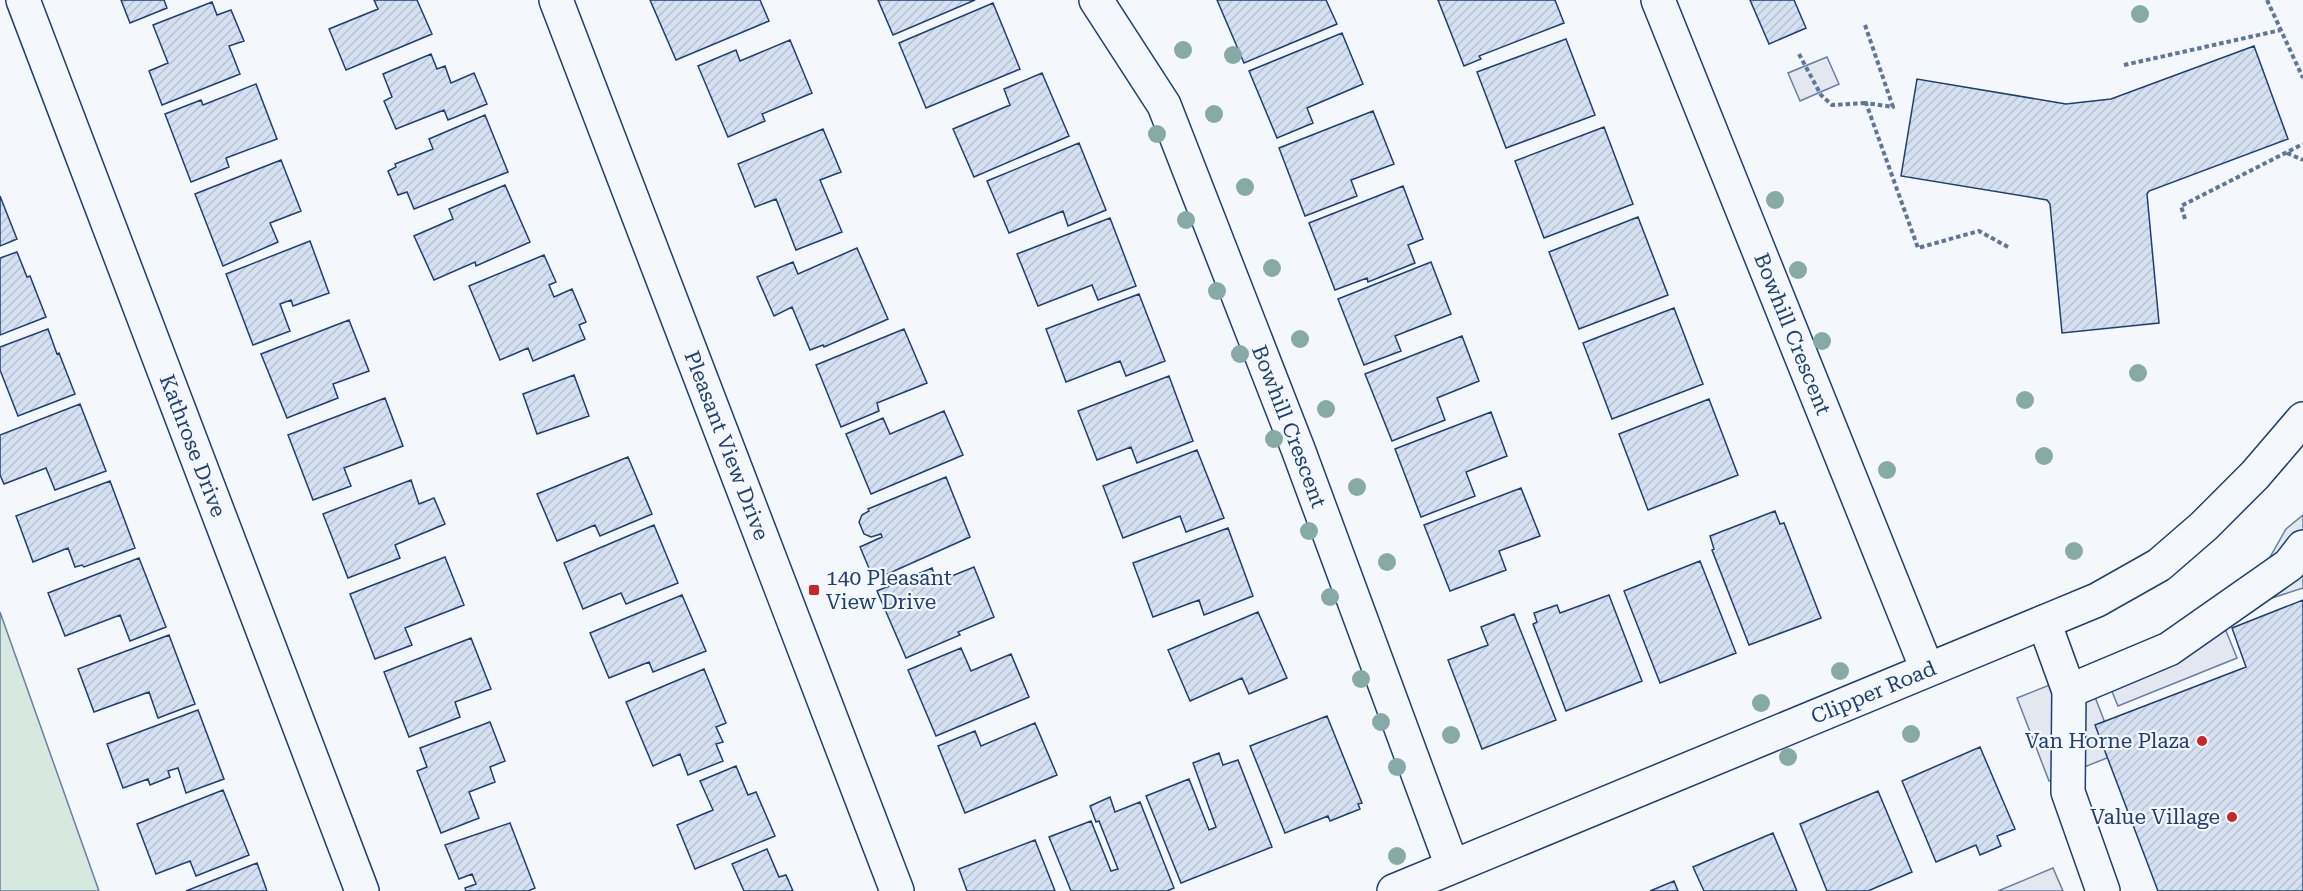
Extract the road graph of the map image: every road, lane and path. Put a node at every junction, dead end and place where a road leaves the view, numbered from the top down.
1 (23, 0) edge
2 (556, 0) edge
3 (1096, 0) edge
4 (1658, 0) edge
5 (2267, 0) edge
6 (1865, 25) dead end
7 (2281, 30) junction
8 (1799, 54) dead end
9 (2124, 64) dead end
10 (2303, 78) edge
11 (1866, 103) junction
12 (2303, 144) edge
13 (2286, 153) junction
14 (2303, 160) edge
15 (2185, 219) dead end
16 (2008, 247) dead end
17 (2303, 419) edge
18 (2303, 547) edge
19 (2044, 622) junction
20 (1927, 669) junction
21 (2069, 691) junction
22 (1452, 866) junction
23 (362, 891) edge
24 (897, 891) edge
25 (1394, 891) edge
26 (2103, 891) edge

1 - 23 street, Kathrose Drive
2 - 24 street, Pleasant View Drive
3 - 22 street, Bowhill Crescent
4 - 20 street, Bowhill Crescent
5 - 7 path
6 - 11 path
7 - 9 path
7 - 10 path
8 - 11 path
11 - 16 path
12 - 13 path
13 - 14 path
13 - 15 path
17 - 19 street, Clipper Road
18 - 21 street
19 - 20 street, Clipper Road
19 - 21 street
20 - 22 street, Clipper Road
21 - 26 street
22 - 25 street, Clipper Road

